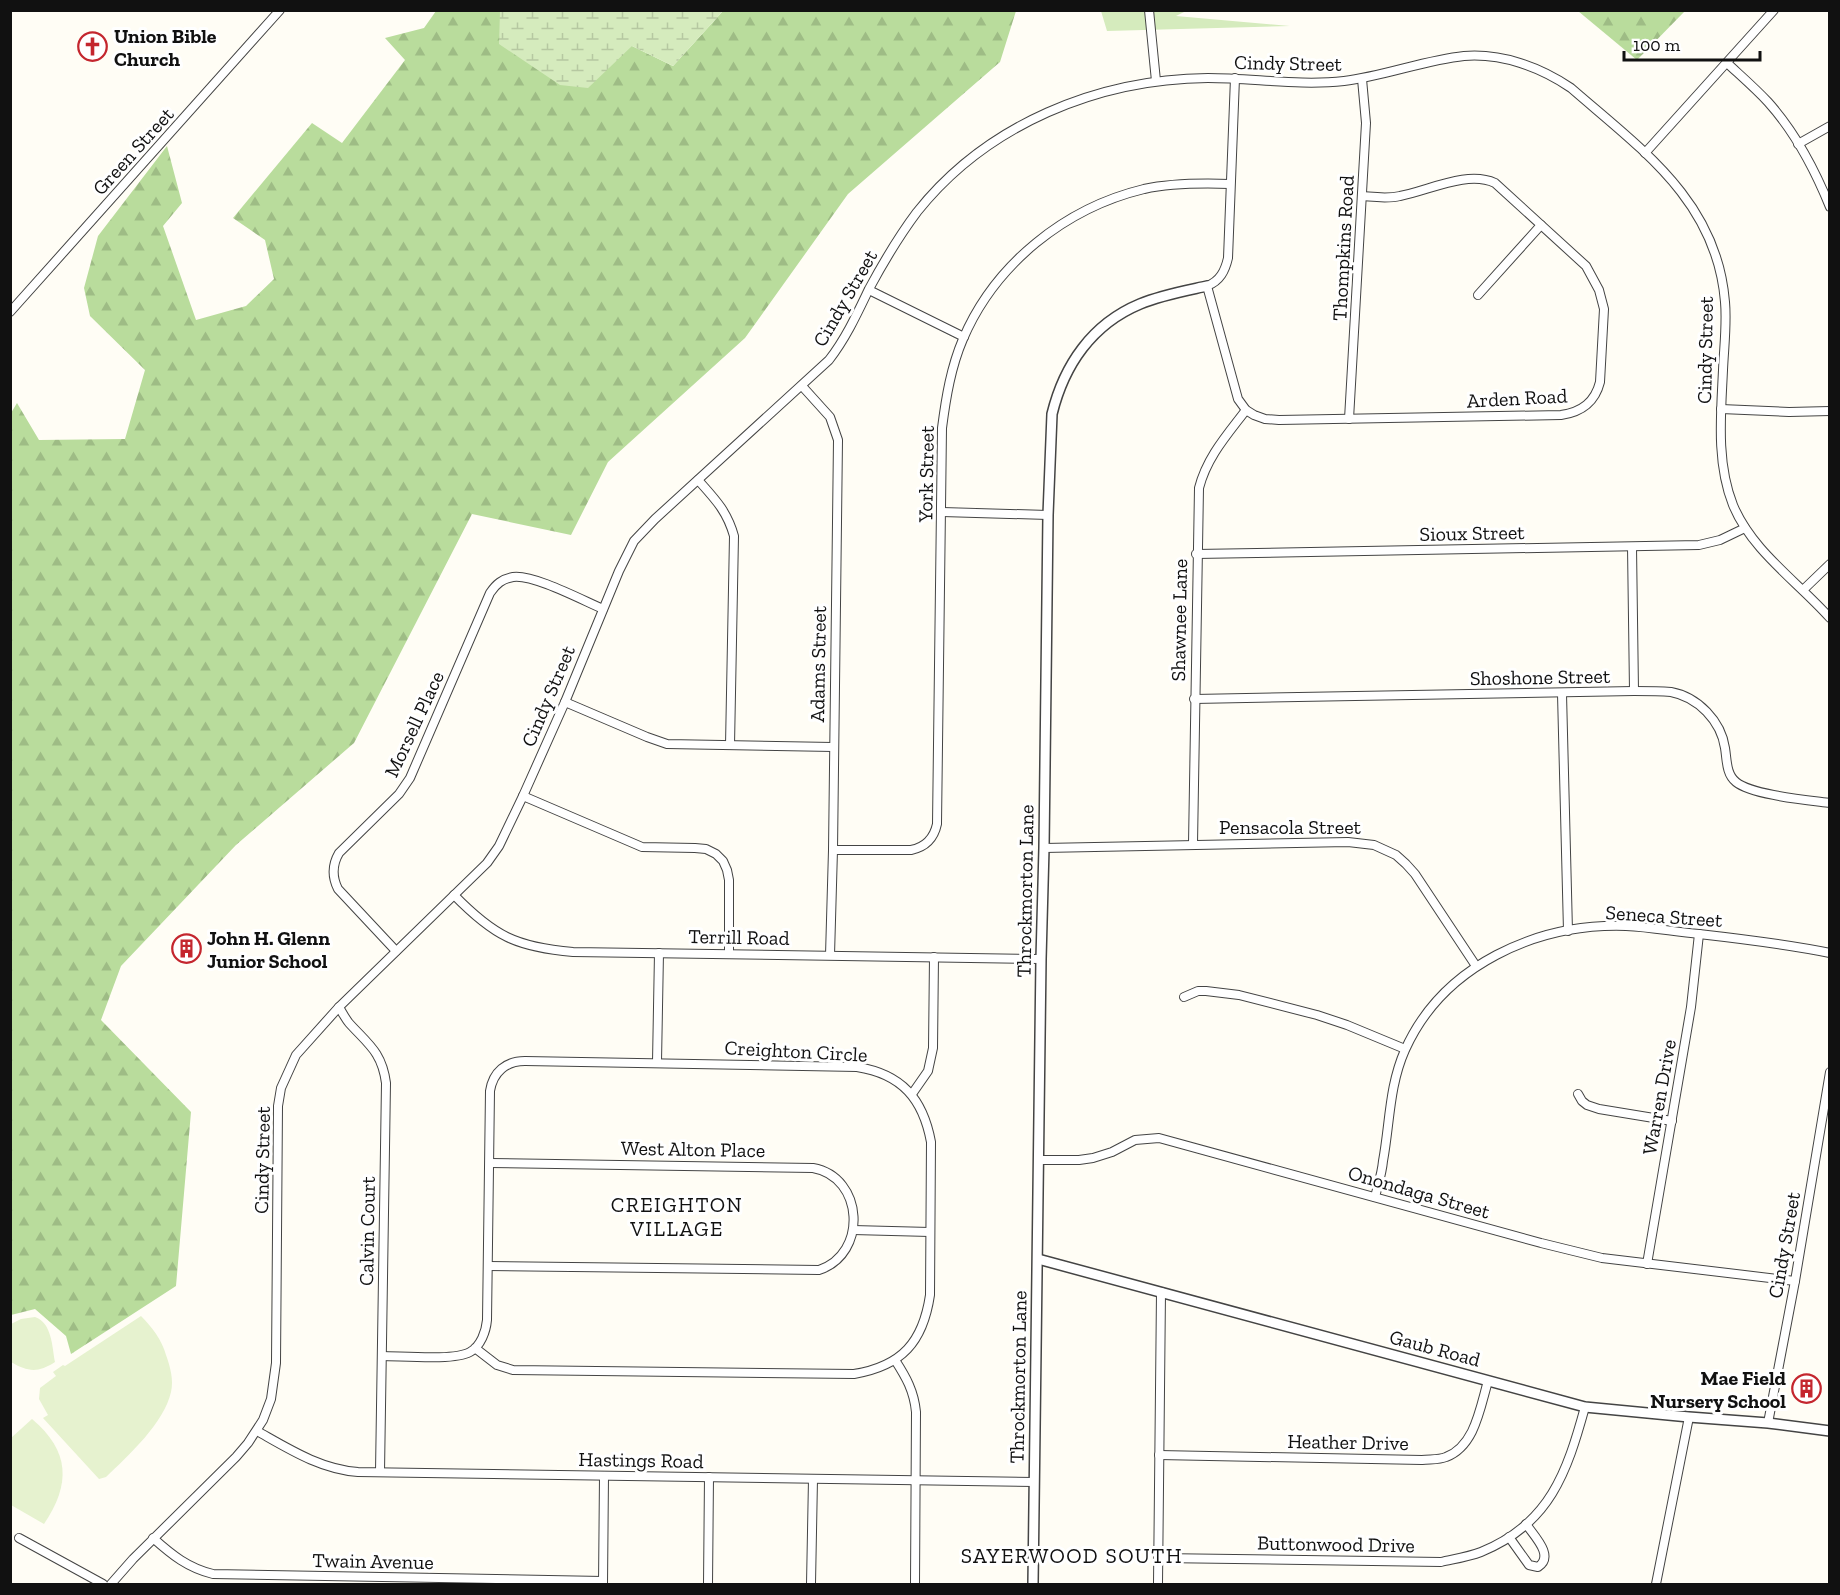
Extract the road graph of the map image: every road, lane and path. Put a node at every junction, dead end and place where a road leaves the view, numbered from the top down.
1 (280, 10) edge
2 (1149, 10) edge
3 (1774, 10) edge
4 (1727, 63) junction
5 (1234, 78) junction
6 (1362, 79) junction
7 (1156, 81) junction
8 (1830, 126) edge
9 (1798, 144) junction
10 (1645, 153) junction
11 (1230, 184) junction
12 (1362, 196) junction
13 (1830, 207) edge
14 (1541, 225) junction
15 (1206, 286) junction
16 (869, 290) junction
17 (1478, 295) dead end
18 (10, 312) edge
19 (964, 337) junction
20 (802, 386) junction
21 (1721, 409) junction
22 (1246, 410) junction
23 (1830, 411) edge
24 (1349, 419) junction
25 (698, 480) junction
26 (942, 512) junction
27 (1048, 515) junction
28 (1745, 528) junction
29 (1632, 547) junction
30 (1196, 554) junction
31 (1830, 564) edge
32 (1803, 590) junction
33 (603, 609) junction
34 (1830, 618) edge
35 (1634, 691) junction
36 (1562, 694) junction
37 (1194, 699) junction
38 (565, 702) junction
39 (730, 745) junction
40 (833, 747) junction
41 (523, 796) junction
42 (1830, 803) edge
43 (1193, 844) junction
44 (1044, 848) junction
45 (833, 850) junction
46 (454, 895) junction
47 (1568, 931) junction
48 (1699, 934) junction
49 (396, 951) junction
50 (659, 953) junction
51 (729, 953) junction
52 (1830, 953) edge
53 (830, 955) junction
54 (934, 957) junction
55 (1041, 959) junction
56 (1476, 966) junction
57 (1184, 997) dead end
58 (339, 1007) junction
59 (1405, 1049) junction
60 (657, 1062) junction
61 (1830, 1072) edge
62 (912, 1094) junction
63 (1578, 1094) dead end
64 (1672, 1121) junction
65 (1039, 1160) junction
66 (489, 1163) junction
67 (1375, 1197) junction
68 (853, 1230) junction
69 (930, 1232) junction
70 (1038, 1259) junction
71 (1647, 1264) junction
72 (488, 1266) junction
73 (1795, 1281) junction
74 (1161, 1292) junction
75 (475, 1348) junction
76 (382, 1356) junction
77 (895, 1360) junction
78 (1488, 1381) junction
79 (1585, 1407) junction
80 (1689, 1418) junction
81 (1768, 1423) junction
82 (257, 1431) junction
83 (1830, 1431) edge
84 (1159, 1455) junction
85 (380, 1472) junction
86 (604, 1476) junction
87 (709, 1477) junction
88 (813, 1479) junction
89 (916, 1480) junction
90 (1034, 1482) junction
91 (1526, 1524) junction
92 (19, 1538) dead end
93 (153, 1538) junction
94 (1509, 1538) junction
95 (1159, 1558) junction
96 (603, 1583) edge
97 (103, 1584) edge
98 (111, 1584) edge
99 (708, 1584) edge
100 (811, 1584) edge
101 (915, 1584) edge
102 (1033, 1584) edge
103 (1158, 1584) edge
104 (1656, 1584) edge

1 - 18 street, Green Street
2 - 7 street
3 - 4 street
4 - 9 street
4 - 10 street
5 - 6 street, Cindy Street
5 - 7 street, Cindy Street
5 - 11 street
6 - 10 street, Cindy Street
6 - 12 street, Thompkins Road
7 - 16 street, Cindy Street
8 - 9 street
9 - 13 street
10 - 21 street, Cindy Street
11 - 15 street
11 - 19 street, York Street
12 - 14 street, Arden Road
12 - 24 street, Thompkins Road
14 - 17 street
14 - 24 street, Arden Road
15 - 22 street
15 - 27 street, Throckmorton Lane
16 - 19 street
16 - 20 street, Cindy Street
19 - 26 street, York Street
20 - 25 street, Cindy Street
20 - 40 street, Adams Street
21 - 23 street
21 - 28 street, Cindy Street
22 - 24 street, Arden Road
22 - 30 street, Shawnee Lane
25 - 33 street, Cindy Street
25 - 39 street
26 - 27 street
26 - 45 street, York Street
27 - 44 street, Throckmorton Lane
28 - 29 street, Sioux Street
28 - 32 street, Cindy Street
29 - 30 street, Sioux Street
29 - 35 street
30 - 37 street, Shawnee Lane
31 - 32 street
32 - 34 street, Cindy Street
33 - 38 street, Cindy Street
33 - 49 street, Morsell Place
35 - 36 street, Shoshone Street
35 - 42 street, Shoshone Street
36 - 37 street, Shoshone Street
36 - 47 street
37 - 43 street, Shawnee Lane
38 - 39 street
38 - 41 street, Cindy Street
39 - 40 street
40 - 45 street, Adams Street
41 - 46 street, Cindy Street
41 - 51 street
43 - 44 street, Pensacola Street
43 - 56 street, Pensacola Street
44 - 55 street, Throckmorton Lane
45 - 53 street, Adams Street
46 - 49 street, Cindy Street
46 - 50 street, Terrill Road
47 - 48 street, Seneca Street
47 - 56 street, Seneca Street
48 - 52 street, Seneca Street
48 - 64 street, Warren Drive
49 - 58 street, Cindy Street
50 - 51 street, Terrill Road
50 - 60 street
51 - 53 street, Terrill Road
53 - 54 street, Terrill Road
54 - 55 street, Terrill Road
54 - 62 street
55 - 65 street, Throckmorton Lane
56 - 59 street, Seneca Street
57 - 59 street
58 - 76 street, Calvin Court
58 - 82 street, Cindy Street
59 - 67 street, Seneca Street
60 - 62 street, Creighton Circle
60 - 66 street, Creighton Circle
61 - 73 street, Cindy Street
62 - 69 street, Creighton Circle
63 - 64 street
64 - 71 street, Warren Drive
65 - 67 street, Onondaga Street
65 - 70 street, Throckmorton Lane
66 - 68 street, West Alton Place
66 - 72 street, Creighton Circle
67 - 71 street, Onondaga Street
68 - 69 street
68 - 72 street
69 - 77 street, Creighton Circle
70 - 74 street, Gaub Road
70 - 90 street, Throckmorton Lane
71 - 73 street, Onondaga Street
72 - 75 street, Creighton Circle
73 - 81 street, Cindy Street
74 - 78 street, Gaub Road
74 - 84 street
75 - 76 street
75 - 77 street, Creighton Circle
76 - 85 street, Calvin Court
77 - 89 street
78 - 79 street, Gaub Road
78 - 84 street, Heather Drive
79 - 80 street, Gaub Road
79 - 91 street, Buttonwood Drive
80 - 81 street, Gaub Road
80 - 104 street
81 - 83 street, Gaub Road
82 - 85 street, Hastings Road
82 - 93 street, Cindy Street
84 - 95 street
85 - 86 street, Hastings Road
86 - 87 street, Hastings Road
86 - 96 street
87 - 88 street, Hastings Road
87 - 99 street
88 - 89 street, Hastings Road
88 - 100 street
89 - 90 street, Hastings Road
89 - 101 street
90 - 102 street, Throckmorton Lane
91 - 94 street, Buttonwood Drive
91 - 94 street
92 - 97 street
93 - 96 street, Twain Avenue
93 - 98 street, Cindy Street
94 - 95 street, Buttonwood Drive
95 - 103 street

